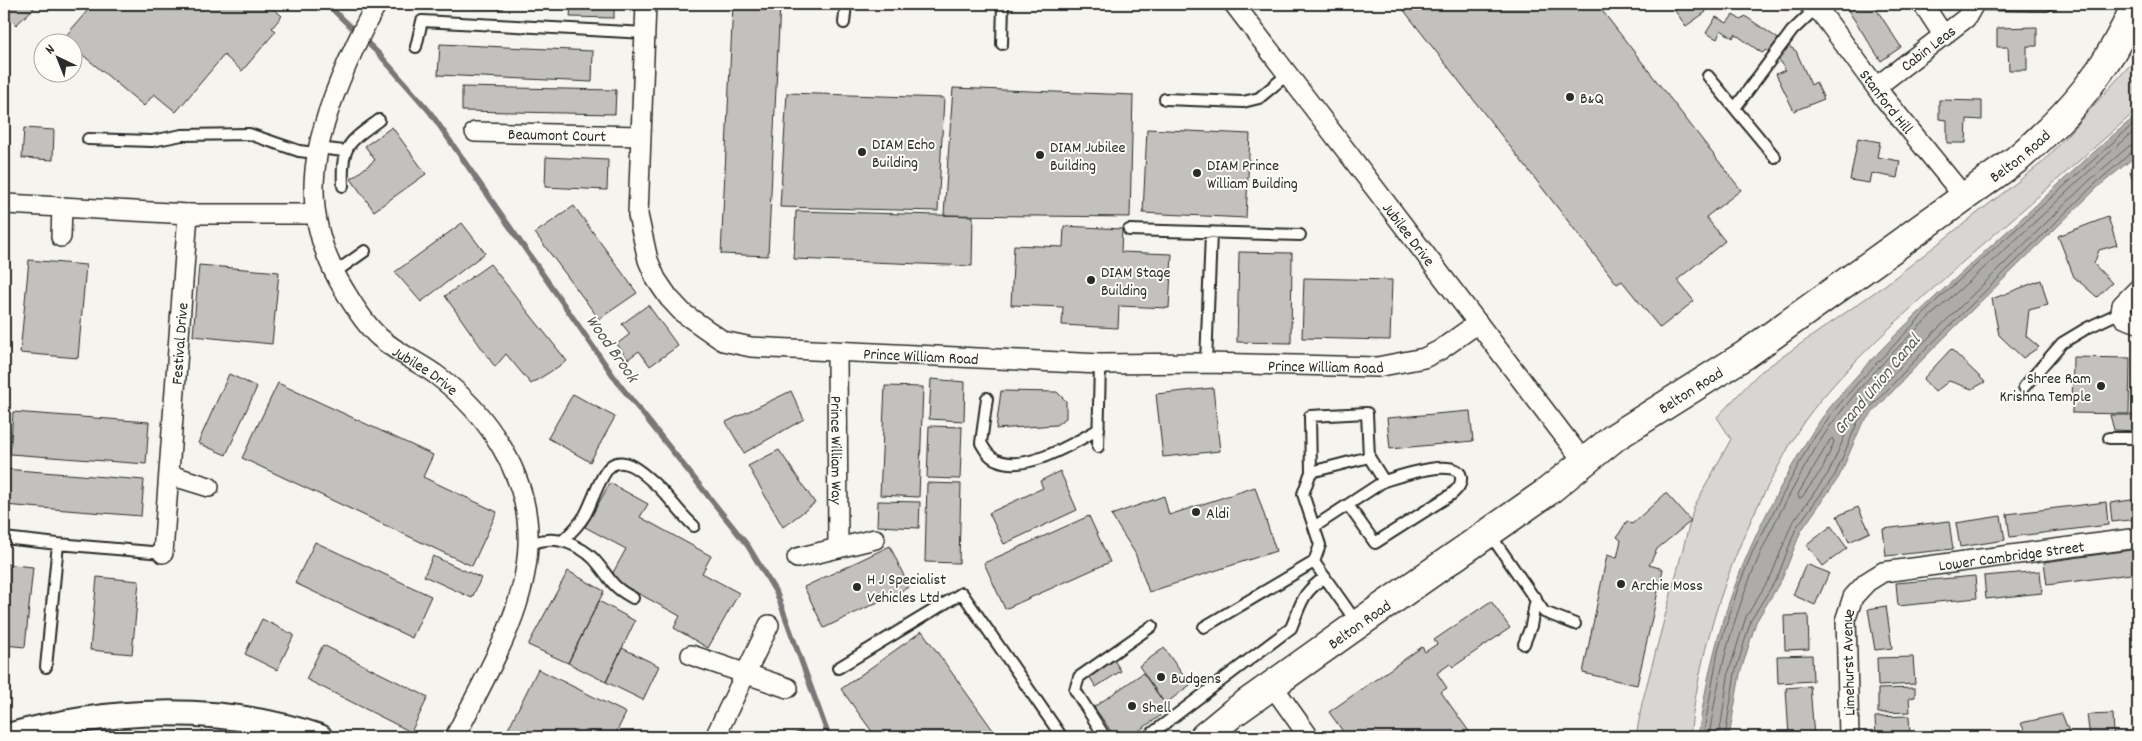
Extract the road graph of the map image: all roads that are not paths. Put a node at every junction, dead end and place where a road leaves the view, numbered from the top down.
1 (377, 4) edge
2 (646, 4) edge
3 (846, 4) edge
4 (1003, 4) edge
5 (1234, 4) edge
6 (1923, 4) edge
7 (1974, 4) edge
8 (2136, 4) edge
9 (2047, 5) dead end
10 (1812, 6) edge
11 (844, 23) dead end
12 (646, 33) junction
13 (1944, 36) junction
14 (1002, 44) dead end
15 (416, 47) dead end
16 (1288, 74) junction
17 (1708, 76) dead end
18 (1876, 87) junction
19 (1165, 99) dead end
20 (1734, 108) junction
21 (378, 120) dead end
22 (475, 132) dead end
23 (640, 136) junction
24 (88, 139) dead end
25 (317, 150) junction
26 (344, 151) junction
27 (1775, 157) dead end
28 (343, 186) dead end
29 (1965, 198) junction
30 (5, 204) edge
31 (62, 207) junction
32 (188, 214) junction
33 (315, 214) junction
34 (1129, 230) dead end
35 (1212, 232) junction
36 (1300, 235) dead end
37 (60, 237) dead end
38 (365, 251) dead end
39 (334, 273) junction
40 (2138, 289) edge
41 (2121, 312) junction
42 (1478, 323) junction
43 (2138, 323) edge
44 (837, 352) junction
45 (1206, 363) junction
46 (1100, 364) junction
47 (2024, 387) dead end
48 (987, 398) dead end
49 (1099, 429) junction
50 (2108, 438) dead end
51 (2138, 438) edge
52 (1098, 447) dead end
53 (1369, 457) junction
54 (1584, 462) junction
55 (1311, 472) junction
56 (170, 474) junction
57 (1384, 481) junction
58 (209, 487) dead end
59 (1348, 505) junction
60 (694, 526) dead end
61 (1314, 527) junction
62 (1488, 532) junction
63 (4, 538) edge
64 (2138, 538) edge
65 (875, 539) dead end
66 (562, 541) junction
67 (58, 544) junction
68 (528, 544) junction
69 (838, 548) junction
70 (163, 553) joint
71 (797, 558) dead end
72 (1314, 562) junction
73 (1883, 572) joint
74 (1325, 577) junction
75 (633, 598) dead end
76 (1536, 598) junction
77 (1358, 624) junction
78 (1575, 624) dead end
79 (769, 625) dead end
80 (1152, 626) dead end
81 (1204, 627) dead end
82 (1524, 644) dead end
83 (691, 655) dead end
84 (46, 667) dead end
85 (838, 668) dead end
86 (745, 673) junction
87 (1272, 685) junction
88 (788, 688) dead end
89 (4, 737) edge
90 (320, 737) edge
91 (455, 737) edge
92 (715, 737) edge
93 (1062, 737) edge
94 (1105, 737) edge
95 (1147, 737) edge
96 (1204, 737) edge
97 (1309, 737) edge
98 (1849, 737) edge

1 - 25 street, Jubilee Drive
2 - 12 street, Prince William Road
3 - 11 lane
4 - 14 lane
5 - 16 street, Jubilee Drive
6 - 13 street
7 - 9 lane, Cabin Leas
7 - 13 street, Cabin Leas
8 - 29 main road, Belton Road
10 - 18 street, Stanford Hill
10 - 20 lane
12 - 15 lane
12 - 23 street, Prince William Road
13 - 18 street, Cabin Leas
16 - 19 lane
16 - 42 street, Jubilee Drive
17 - 20 lane
18 - 29 street, Stanford Hill
20 - 27 lane
21 - 26 lane
22 - 23 street, Beaumont Court
23 - 44 street, Prince William Road
24 - 25 lane
25 - 26 lane
25 - 33 street, Jubilee Drive
26 - 28 lane
29 - 54 main road, Belton Road
30 - 31 street
31 - 32 street
31 - 37 street
32 - 33 street
32 - 56 street, Festival Drive
33 - 39 street, Jubilee Drive
34 - 35 lane
35 - 36 lane
35 - 45 lane
38 - 39 lane
39 - 68 street, Jubilee Drive
40 - 41 street
41 - 43 street
41 - 47 lane
42 - 45 street, Prince William Road
42 - 54 street, Jubilee Drive
44 - 46 street, Prince William Road
44 - 69 street, Prince William Way
45 - 46 street, Prince William Road
46 - 49 lane
48 - 49 lane
49 - 52 lane
50 - 51 lane
53 - 55 lane
53 - 55 lane
53 - 57 lane
54 - 62 main road, Belton Road
55 - 61 lane
56 - 58 street
56 - 70 street, Festival Drive
57 - 59 lane
57 - 59 lane
59 - 61 lane
60 - 66 lane
61 - 72 lane
62 - 76 lane
62 - 77 main road, Belton Road
63 - 67 lane
64 - 73 street, Lower Cambridge Street
65 - 69 street
66 - 68 lane
66 - 75 lane
67 - 70 lane
67 - 84 lane
68 - 91 street, Jubilee Drive
69 - 71 street
72 - 74 lane
72 - 81 lane
73 - 98 street, Limehurst Avenue
74 - 77 lane
74 - 95 lane
76 - 78 lane
76 - 82 lane
77 - 87 main road, Belton Road
79 - 86 street
80 - 94 lane
83 - 86 street
85 - 93 lane
86 - 88 street
86 - 92 street
87 - 96 main road, Belton Road
87 - 97 street
89 - 90 street

